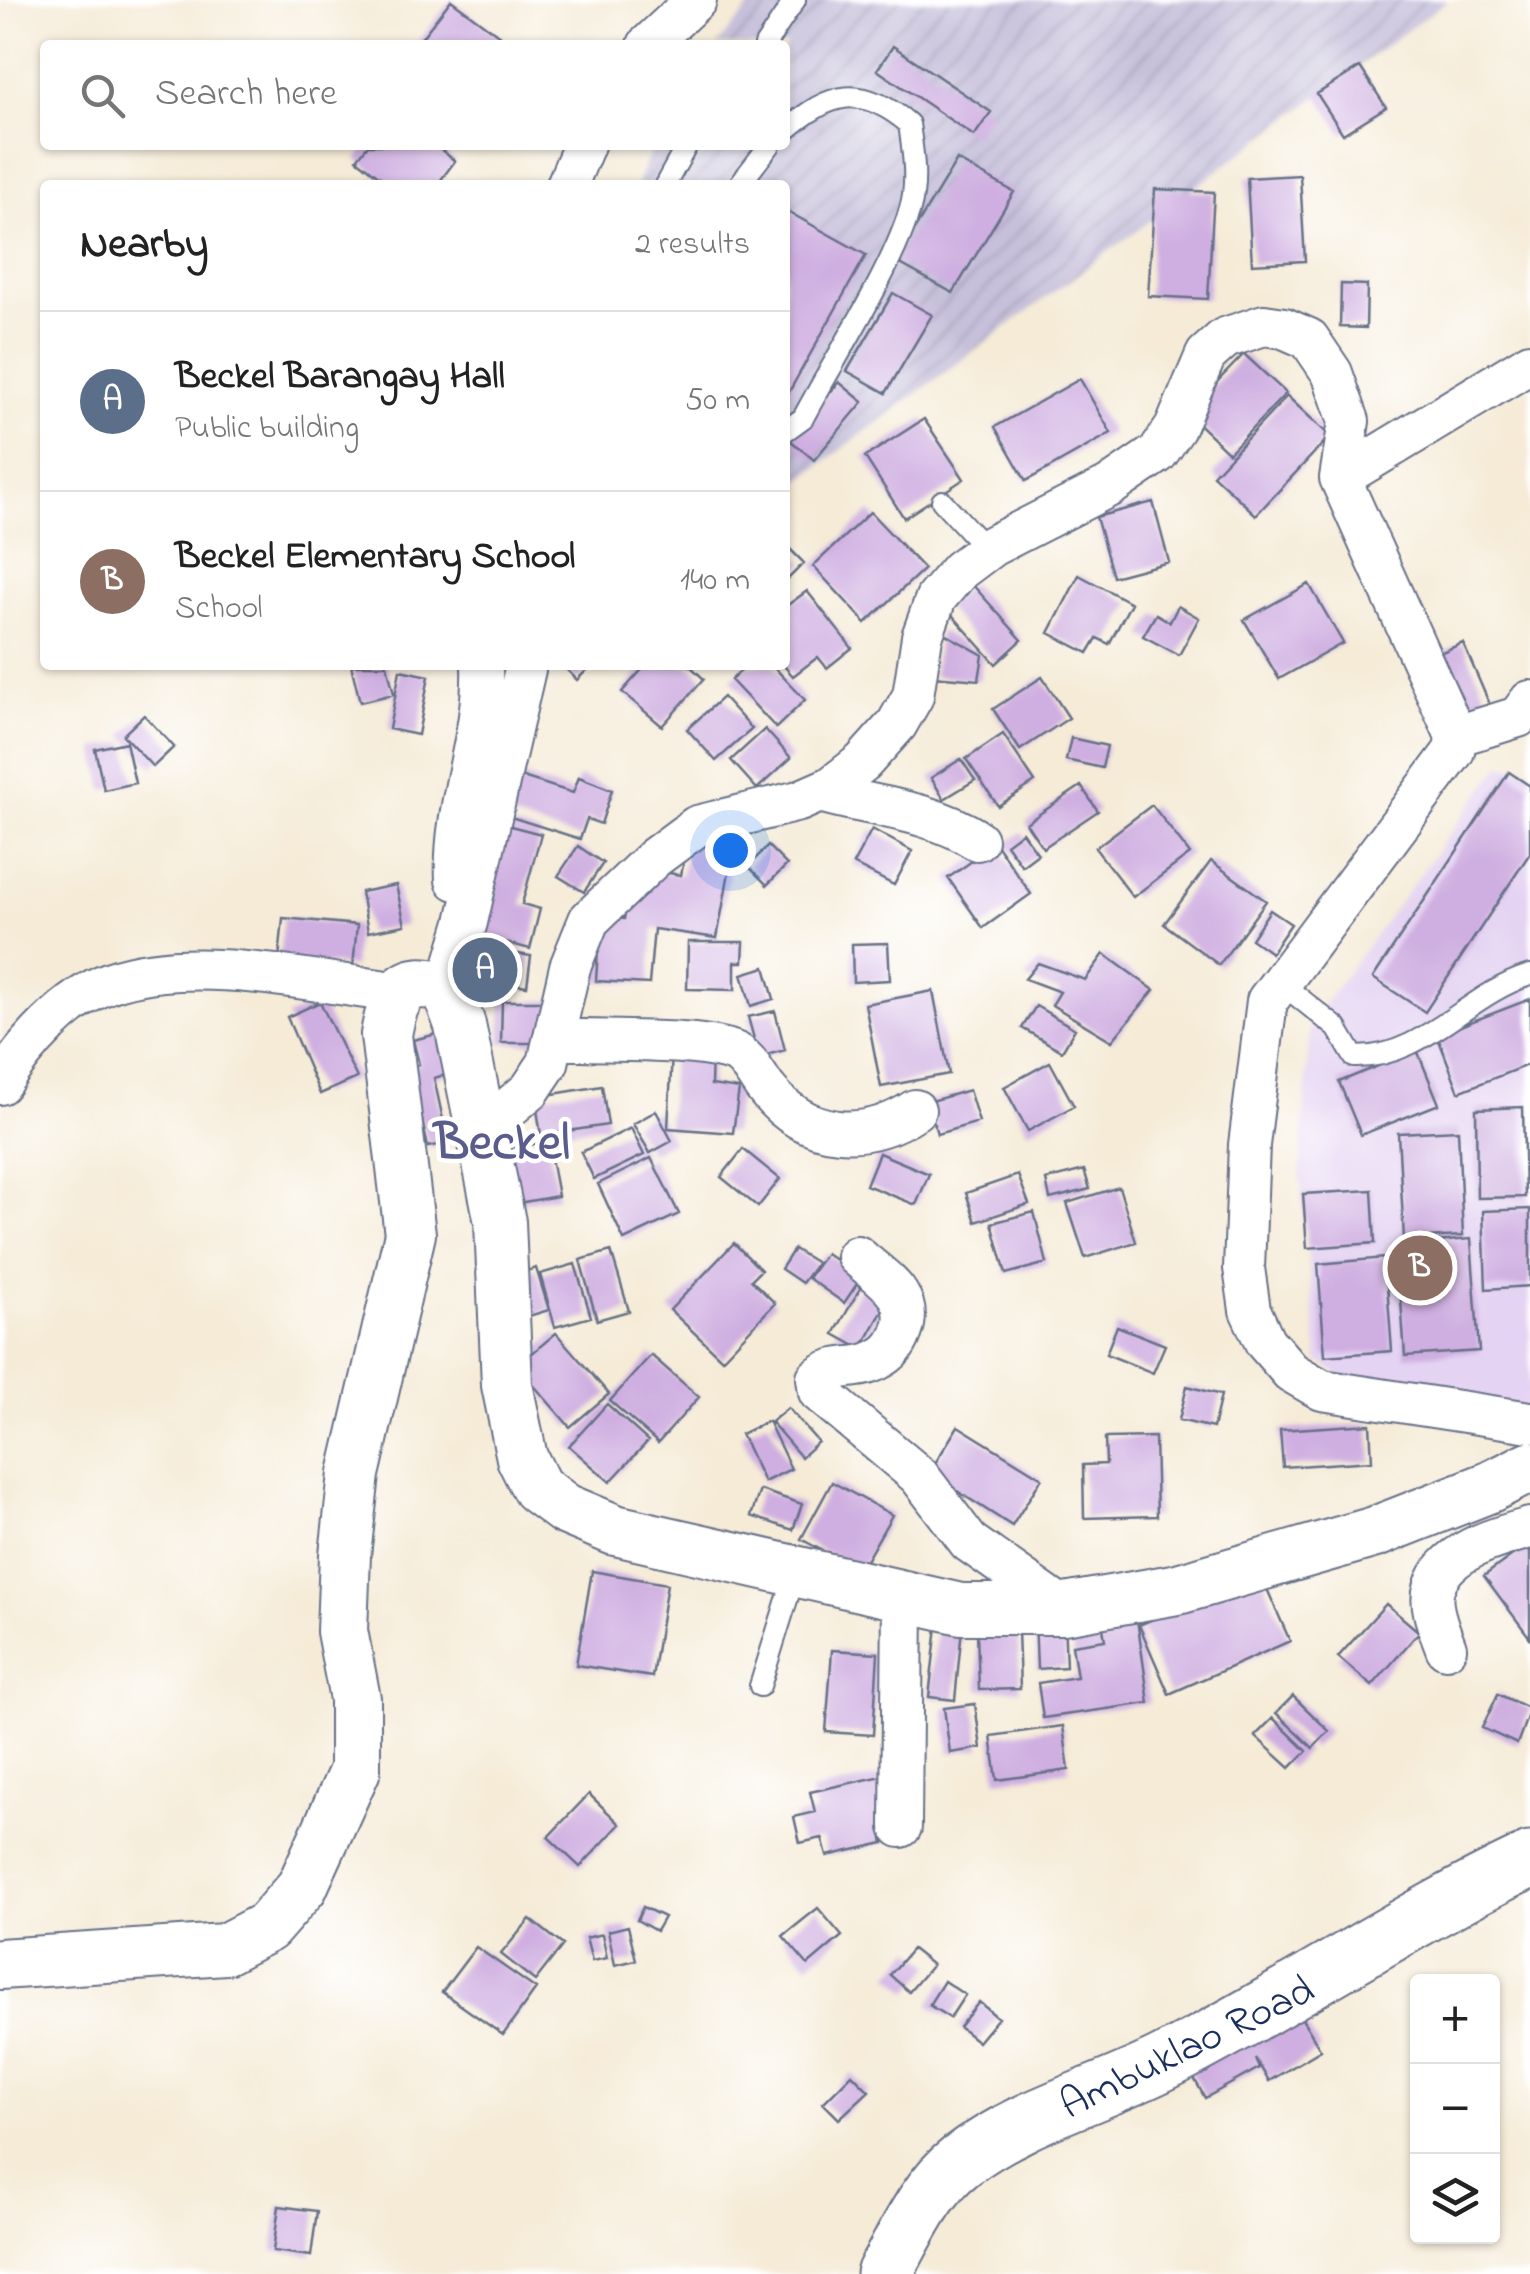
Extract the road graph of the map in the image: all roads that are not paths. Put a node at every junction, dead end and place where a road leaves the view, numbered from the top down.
1 (696, 0) edge
2 (795, 0) edge
3 (653, 40) edge
4 (768, 40) edge
5 (790, 128) edge
6 (582, 150) edge
7 (684, 150) edge
8 (766, 150) edge
9 (568, 180) edge
10 (668, 180) edge
11 (743, 180) edge
12 (1530, 363) edge
13 (790, 427) edge
14 (1340, 478) junction
15 (942, 501) dead end
16 (987, 550) junction
17 (482, 670) edge
18 (525, 670) edge
19 (1530, 701) edge
20 (1456, 736) junction
21 (820, 792) junction
22 (977, 840) dead end
23 (467, 922) junction
24 (1530, 975) edge
25 (1282, 984) junction
26 (423, 991) junction
27 (556, 1039) junction
28 (0, 1084) edge
29 (916, 1110) dead end
30 (481, 1131) junction
31 (856, 1256) dead end
32 (1530, 1422) edge
33 (1530, 1467) edge
34 (1530, 1528) edge
35 (795, 1574) junction
36 (902, 1597) junction
37 (1064, 1610) junction
38 (1446, 1648) dead end
39 (760, 1686) dead end
40 (901, 1827) dead end
41 (1530, 1860) edge
42 (0, 1964) edge
43 (884, 2274) edge

1 - 3 street
2 - 4 lane
5 - 13 lane
6 - 9 street
7 - 10 lane
8 - 11 lane
12 - 14 street
14 - 16 street
14 - 20 street
15 - 16 lane
16 - 21 street
17 - 23 street
18 - 23 street
19 - 20 street
20 - 25 street
21 - 22 street
21 - 27 street
23 - 26 street
24 - 25 lane
25 - 32 street
26 - 28 street
26 - 30 street
26 - 42 street
27 - 29 street
27 - 30 street
30 - 35 street
31 - 37 street
33 - 37 street
34 - 38 street
35 - 36 street
35 - 39 lane
36 - 37 street
36 - 40 street
41 - 43 main road, Ambuklao Road

